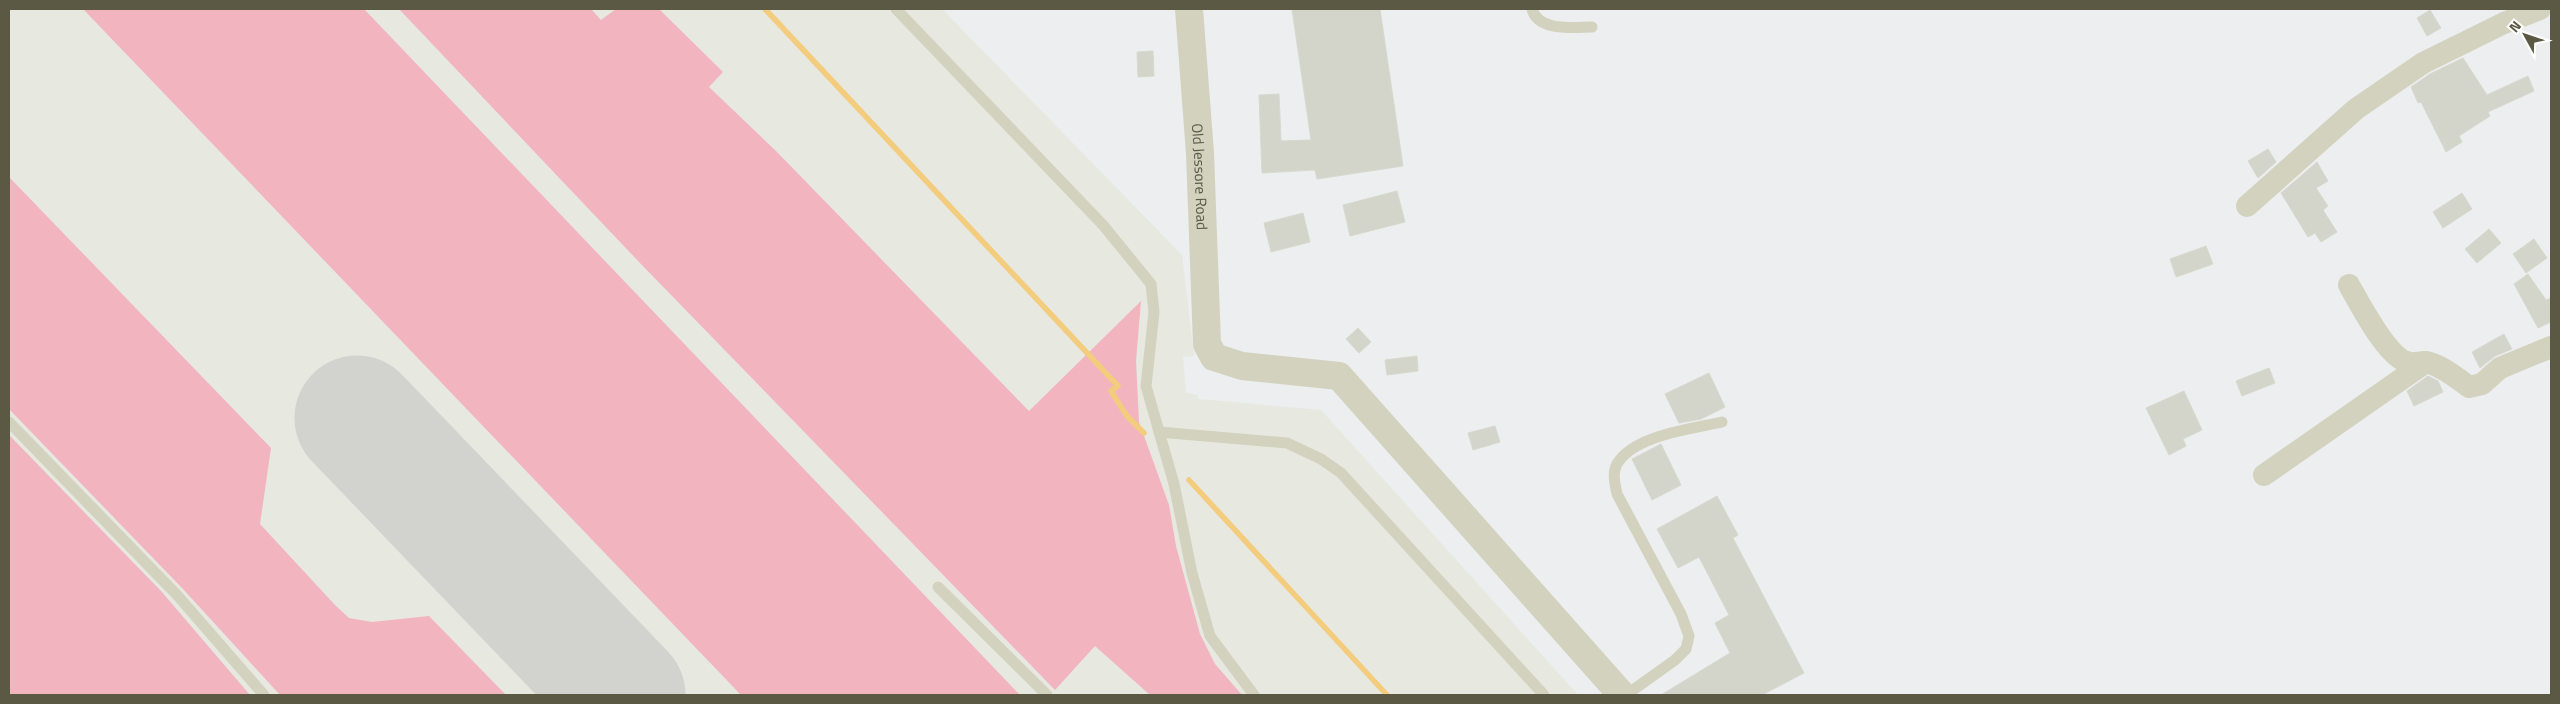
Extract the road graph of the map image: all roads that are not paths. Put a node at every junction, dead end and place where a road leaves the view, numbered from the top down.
1 (896, 9) edge
2 (1189, 9) edge
3 (1532, 9) edge
4 (2540, 9) edge
5 (1592, 27) dead end
6 (2247, 206) dead end
7 (2349, 285) dead end
8 (2551, 347) edge
9 (2426, 362) junction
10 (9, 422) edge
11 (1722, 422) dead end
12 (1159, 432) junction
13 (2264, 475) dead end
14 (938, 586) dead end
15 (264, 695) edge
16 (1047, 695) edge
17 (1254, 695) edge
18 (1544, 695) edge
19 (1622, 695) edge
20 (1626, 695) edge

1 - 12 lane
2 - 19 street, Old Jessore Road
3 - 5 lane
4 - 6 street
7 - 9 street
8 - 9 street
9 - 13 street
10 - 15 lane
11 - 20 lane
12 - 17 lane
12 - 18 lane
14 - 16 lane

